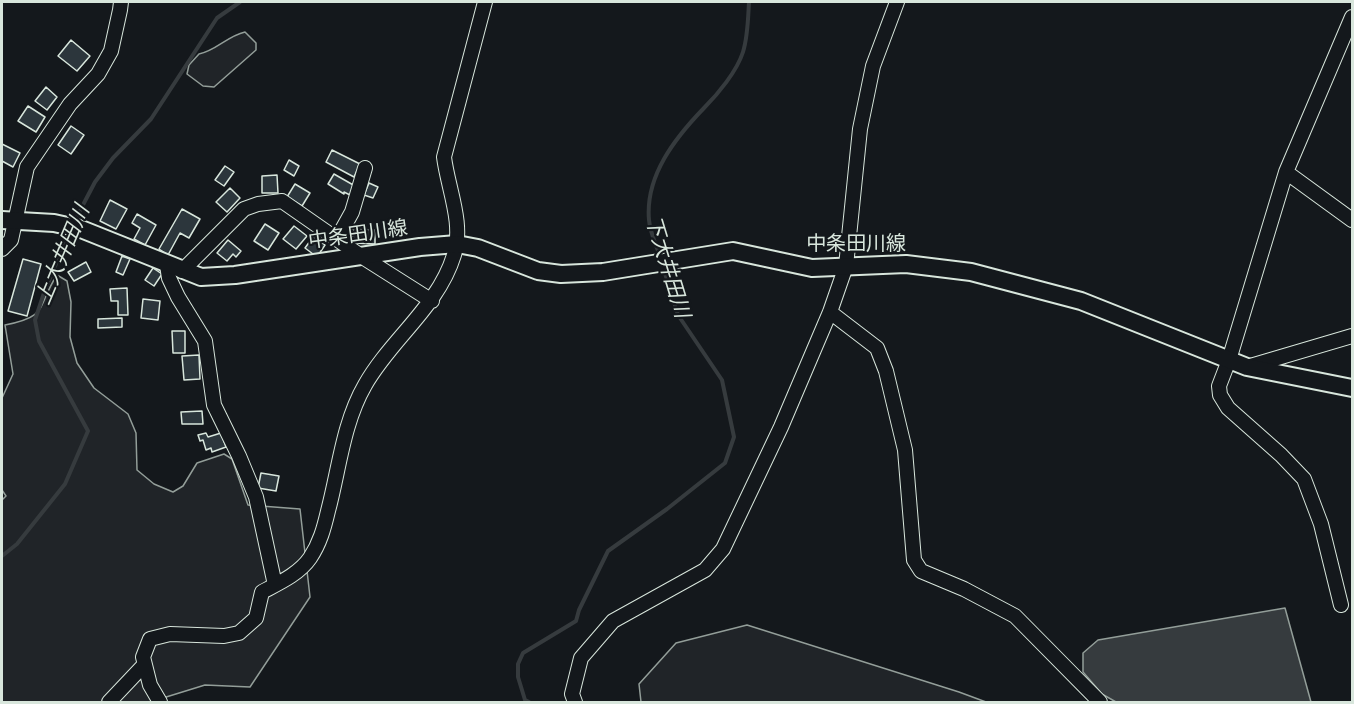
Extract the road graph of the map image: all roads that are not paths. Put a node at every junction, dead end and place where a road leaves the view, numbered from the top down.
1 (121, 2) edge
2 (485, 2) edge
3 (897, 2) edge
4 (1353, 17) edge
5 (365, 168) dead end
6 (1286, 172) junction
7 (8, 220) edge
8 (1353, 220) edge
9 (337, 239) junction
10 (457, 244) junction
11 (2, 249) edge
12 (361, 256) junction
13 (846, 266) junction
14 (175, 268) junction
15 (432, 301) junction
16 (830, 312) junction
17 (1353, 336) edge
18 (1229, 360) junction
19 (1247, 367) junction
20 (1353, 388) edge
21 (276, 585) junction
22 (1341, 605) dead end
23 (144, 664) junction
24 (109, 702) edge
25 (160, 702) edge
26 (575, 702) edge
27 (1100, 702) edge

1 - 7 street
2 - 10 street
3 - 13 street
4 - 6 street
5 - 9 street
6 - 8 street
6 - 18 street
7 - 11 street
7 - 14 main road, 中条田川線
9 - 12 street
9 - 14 street
10 - 12 main road, 中条田川線
10 - 13 main road, 中条田川線
10 - 15 street
12 - 14 main road, 中条田川線
12 - 15 street
13 - 16 street
13 - 18 main road, 中条田川線
14 - 21 street
15 - 21 street
16 - 26 street
16 - 27 street
17 - 19 street
18 - 19 main road, 中条田川線
18 - 22 street
19 - 20 main road, 中条田川線
21 - 23 street
23 - 24 street
23 - 25 street

